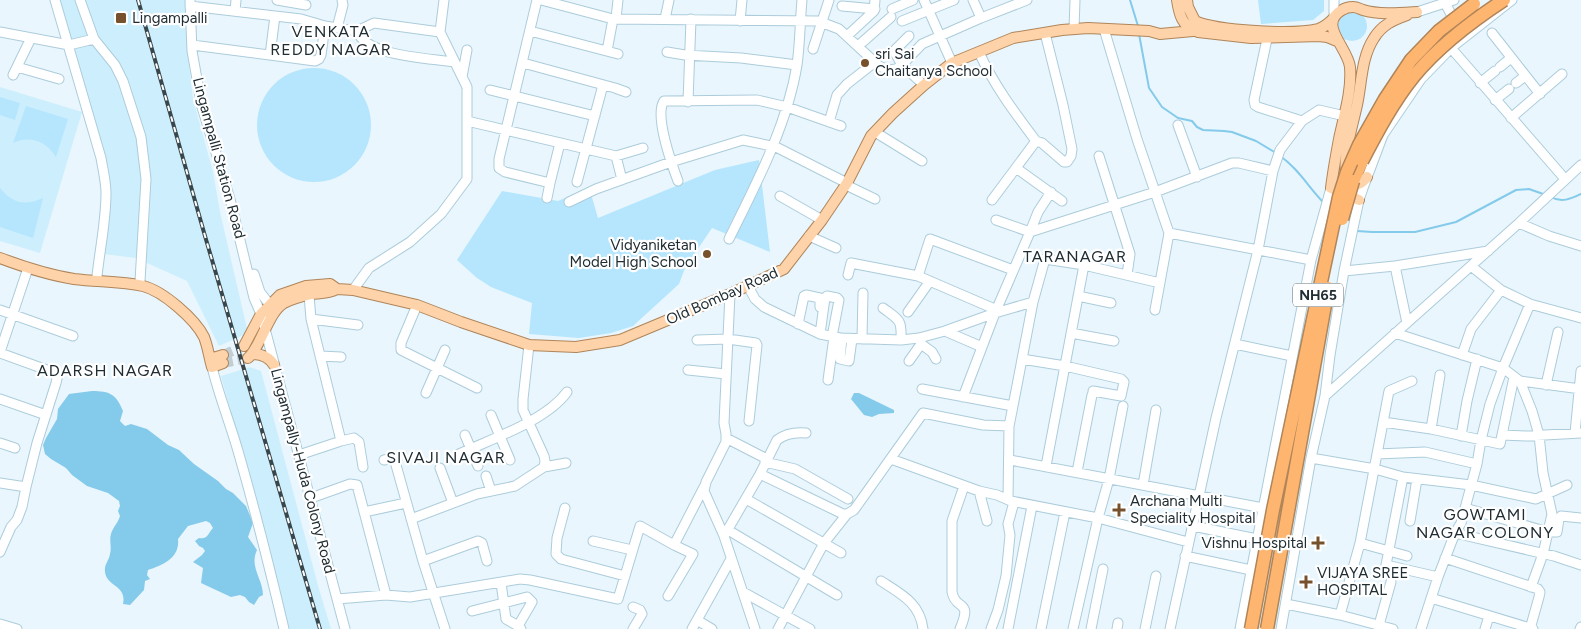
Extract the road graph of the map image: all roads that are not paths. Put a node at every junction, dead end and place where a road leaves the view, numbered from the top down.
1 (55, 0) edge
2 (80, 0) edge
3 (236, 0) edge
4 (277, 0) edge
5 (342, 0) edge
6 (444, 0) edge
7 (540, 0) edge
8 (618, 0) edge
9 (669, 0) edge
10 (742, 0) edge
11 (802, 0) edge
12 (829, 0) edge
13 (913, 0) edge
14 (924, 0) edge
15 (954, 0) edge
16 (973, 0) edge
17 (1027, 0) edge
18 (1075, 0) edge
19 (1177, 0) edge
20 (1187, 0) edge
21 (1334, 0) edge
22 (1481, 0) edge
23 (1504, 0) edge
24 (1512, 0) edge
25 (307, 2) edge
26 (1449, 2) edge
27 (190, 3) edge
28 (875, 5) edge
29 (1360, 5) edge
30 (842, 6) dead end
31 (235, 11) junction
32 (929, 11) junction
33 (1417, 12) junction
34 (275, 16) junction
35 (614, 18) junction
36 (981, 18) junction
37 (1334, 18) junction
38 (691, 19) junction
39 (304, 20) junction
40 (665, 20) junction
41 (740, 21) junction
42 (800, 21) junction
43 (902, 21) dead end
44 (822, 22) junction
45 (325, 26) junction
46 (337, 28) junction
47 (1190, 28) junction
48 (1074, 29) junction
49 (1104, 29) junction
50 (1205, 30) junction
51 (530, 31) junction
52 (0, 32) edge
53 (357, 32) junction
54 (440, 32) junction
55 (1045, 33) junction
56 (1492, 33) dead end
57 (847, 36) junction
58 (909, 36) dead end
59 (940, 36) junction
60 (31, 38) junction
61 (1464, 38) junction
62 (94, 39) junction
63 (1267, 39) junction
64 (1340, 42) junction
65 (192, 45) junction
66 (69, 46) junction
67 (858, 46) junction
68 (1451, 48) junction
69 (813, 49) dead end
70 (467, 50) dead end
71 (607, 51) junction
72 (667, 52) dead end
73 (979, 52) junction
74 (618, 54) dead end
75 (270, 55) junction
76 (689, 55) junction
77 (1511, 58) junction
78 (454, 62) junction
79 (875, 62) junction
80 (523, 63) junction
81 (952, 63) junction
82 (797, 65) junction
83 (902, 65) junction
84 (17, 66) junction
85 (1562, 74) dead end
86 (13, 76) dead end
87 (1525, 76) junction
88 (462, 78) junction
89 (59, 79) dead end
90 (1480, 82) junction
91 (603, 85) junction
92 (924, 85) junction
93 (490, 90) dead end
94 (626, 92) dead end
95 (1540, 94) junction
96 (515, 96) junction
97 (1496, 100) junction
98 (688, 102) junction
99 (787, 107) junction
100 (595, 116) junction
101 (1349, 117) junction
102 (1511, 118) junction
103 (467, 121) junction
104 (1302, 121) junction
105 (829, 122) junction
106 (1178, 125) dead end
107 (841, 126) dead end
108 (507, 130) junction
109 (875, 132) junction
110 (1036, 141) junction
111 (560, 143) junction
112 (1348, 145) junction
113 (772, 146) junction
114 (643, 148) dead end
115 (586, 149) junction
116 (616, 156) junction
117 (1099, 156) dead end
118 (1336, 159) junction
119 (922, 161) dead end
120 (672, 162) junction
121 (1581, 165) edge
122 (1016, 168) junction
123 (1273, 169) junction
124 (1367, 177) junction
125 (1197, 178) junction
126 (1565, 179) junction
127 (622, 180) junction
128 (678, 181) dead end
129 (550, 182) junction
130 (578, 182) dead end
131 (847, 184) junction
132 (1331, 188) junction
133 (1051, 192) junction
134 (1155, 192) junction
135 (780, 196) dead end
136 (547, 198) dead end
137 (875, 199) dead end
138 (992, 200) dead end
139 (1359, 200) junction
140 (1062, 201) dead end
141 (569, 202) dead end
142 (1115, 205) junction
143 (822, 220) junction
144 (996, 220) dead end
145 (1519, 223) junction
146 (1030, 232) junction
147 (1169, 233) junction
148 (810, 236) junction
149 (729, 239) dead end
150 (1581, 246) edge
151 (836, 248) dead end
152 (1258, 250) junction
153 (1488, 251) junction
154 (0, 252) edge
155 (244, 255) junction
156 (0, 258) edge
157 (1311, 260) junction
158 (1084, 265) junction
159 (1395, 266) junction
160 (1471, 266) junction
161 (28, 268) junction
162 (1013, 270) junction
163 (1344, 271) junction
164 (848, 275) dead end
165 (1127, 275) junction
166 (97, 276) junction
167 (918, 276) junction
168 (140, 281) junction
169 (930, 281) junction
170 (1160, 283) junction
171 (748, 286) junction
172 (307, 290) junction
173 (353, 290) junction
174 (1501, 290) junction
175 (863, 293) dead end
176 (730, 294) junction
177 (1078, 296) junction
178 (1033, 302) junction
179 (1111, 303) dead end
180 (1530, 304) junction
181 (270, 305) junction
182 (418, 305) junction
183 (883, 308) dead end
184 (0, 310) edge
185 (1156, 310) dead end
186 (996, 311) junction
187 (908, 312) dead end
188 (261, 314) junction
189 (13, 315) junction
190 (1581, 318) edge
191 (311, 320) junction
192 (1406, 323) junction
193 (798, 324) junction
194 (358, 325) dead end
195 (265, 330) junction
196 (945, 331) junction
197 (1297, 332) junction
198 (1558, 332) dead end
199 (818, 333) junction
200 (1071, 333) junction
201 (1395, 333) junction
202 (73, 336) dead end
203 (836, 338) junction
204 (1332, 338) junction
205 (728, 339) junction
206 (857, 339) junction
207 (696, 340) dead end
208 (901, 340) junction
209 (921, 341) junction
210 (1114, 341) dead end
211 (1235, 344) junction
212 (529, 345) junction
213 (244, 346) tunnel mouth
214 (982, 347) junction
215 (445, 350) dead end
216 (0, 352) edge
217 (1462, 355) junction
218 (320, 356) junction
219 (1292, 356) junction
220 (341, 357) dead end
221 (1022, 358) junction
222 (936, 359) dead end
223 (1477, 359) junction
224 (217, 361) junction
225 (909, 361) dead end
226 (274, 364) junction
227 (1065, 366) junction
228 (436, 368) junction
229 (1503, 368) junction
230 (688, 370) dead end
231 (1581, 371) edge
232 (1097, 373) junction
233 (726, 374) junction
234 (1440, 375) dead end
235 (1517, 379) junction
236 (828, 380) dead end
237 (1412, 381) dead end
238 (1546, 385) junction
239 (477, 388) dead end
240 (922, 389) dead end
241 (1580, 389) edge
242 (567, 392) dead end
243 (426, 393) dead end
244 (1093, 393) junction
245 (1325, 396) junction
246 (963, 397) junction
247 (0, 399) edge
248 (1013, 406) junction
249 (1123, 406) dead end
250 (1156, 410) dead end
251 (46, 415) junction
252 (491, 416) dead end
253 (749, 420) dead end
254 (529, 422) junction
255 (1383, 422) junction
256 (1010, 426) junction
257 (1431, 429) junction
258 (806, 433) dead end
259 (1578, 433) edge
260 (465, 435) dead end
261 (499, 435) junction
262 (1502, 435) junction
263 (1461, 436) junction
264 (1539, 436) junction
265 (726, 438) junction
266 (1481, 440) junction
267 (341, 441) junction
268 (0, 443) edge
269 (14, 448) dead end
270 (471, 448) junction
271 (459, 454) dead end
272 (1377, 454) junction
273 (299, 455) junction
274 (1311, 458) junction
275 (891, 459) junction
276 (384, 460) dead end
277 (510, 460) dead end
278 (1010, 460) junction
279 (766, 461) junction
280 (566, 463) dead end
281 (1477, 464) junction
282 (478, 466) dead end
283 (1046, 466) junction
284 (363, 467) dead end
285 (544, 467) junction
286 (440, 468) dead end
287 (1374, 470) junction
288 (1077, 472) junction
289 (760, 474) junction
290 (486, 476) dead end
291 (1403, 477) junction
292 (1109, 479) junction
293 (1417, 479) junction
294 (0, 483) edge
295 (1143, 485) junction
296 (1471, 485) junction
297 (1566, 485) dead end
298 (964, 486) junction
299 (26, 487) junction
300 (704, 487) junction
301 (491, 491) junction
302 (979, 491) junction
303 (1548, 494) junction
304 (1199, 496) junction
305 (311, 498) junction
306 (746, 499) junction
307 (848, 499) dead end
308 (1011, 501) junction
309 (406, 503) junction
310 (453, 503) junction
311 (1032, 506) junction
312 (565, 508) dead end
313 (1263, 508) junction
314 (1465, 508) junction
315 (364, 512) junction
316 (1065, 512) junction
317 (847, 514) junction
318 (1098, 518) junction
319 (1581, 518) edge
320 (411, 519) junction
321 (987, 521) dead end
322 (1410, 521) dead end
323 (1193, 526) junction
324 (1548, 532) junction
325 (726, 533) junction
326 (1455, 533) junction
327 (1257, 539) junction
328 (594, 541) dead end
329 (1188, 542) junction
330 (824, 543) junction
331 (1360, 543) junction
332 (674, 545) junction
333 (632, 550) junction
334 (1389, 551) junction
335 (0, 552) edge
336 (841, 553) dead end
337 (1543, 554) junction
338 (1185, 556) junction
339 (1407, 556) dead end
340 (731, 558) junction
341 (1445, 558) junction
342 (487, 561) dead end
343 (423, 562) junction
344 (1581, 565) edge
345 (1104, 569) dead end
346 (1251, 570) junction
347 (624, 576) junction
348 (1156, 576) dead end
349 (807, 577) junction
350 (1438, 578) junction
351 (881, 580) dead end
352 (1391, 582) dead end
353 (501, 583) junction
354 (1531, 587) junction
355 (743, 592) junction
356 (434, 594) junction
357 (386, 595) junction
358 (837, 595) dead end
359 (668, 596) dead end
360 (1431, 598) junction
361 (337, 600) junction
362 (504, 603) junction
363 (1286, 604) junction
364 (633, 607) dead end
365 (472, 611) dead end
366 (1340, 614) junction
367 (647, 615) dead end
368 (786, 616) junction
369 (1489, 616) junction
370 (697, 620) junction
371 (1379, 625) junction
372 (3, 626) edge
373 (519, 628) edge
374 (17, 629) edge
375 (284, 629) edge
376 (345, 629) edge
377 (445, 629) edge
378 (633, 629) edge
379 (639, 629) edge
380 (692, 629) edge
381 (712, 629) edge
382 (756, 629) edge
383 (778, 629) edge
384 (810, 629) edge
385 (923, 629) edge
386 (960, 629) edge
387 (991, 629) edge
388 (1008, 629) edge
389 (1041, 629) edge
390 (1073, 629) edge
391 (1091, 629) edge
392 (1145, 629) edge
393 (1170, 629) edge
394 (1240, 629) edge
395 (1251, 629) edge
396 (1267, 629) edge
397 (1281, 629) edge
398 (1393, 629) edge
399 (1421, 629) edge
400 (1485, 629) edge
401 (1532, 629) edge

1 - 66 street
2 - 62 street
3 - 31 street
4 - 25 street
5 - 46 street
6 - 54 street
7 - 35 street
7 - 51 street
8 - 35 street
9 - 40 street
10 - 41 street
11 - 42 street
12 - 44 street
13 - 67 street
14 - 32 street
15 - 32 street
16 - 36 street
17 - 36 street
18 - 48 street
19 - 47 main road
20 - 50 main road
21 - 37 street
22 - 395 highway, NH65, bridge
23 - 396 highway, NH65, bridge
24 - 61 street
25 - 39 street
26 - 33 street
26 - 61 street
27 - 31 street
27 - 65 street, Lingampalli Station Road
28 - 30 street
28 - 57 street
29 - 33 main road
29 - 37 main road
31 - 34 street
32 - 43 street
32 - 59 street
33 - 101 main road
34 - 39 street
34 - 75 street
35 - 40 street
35 - 71 street
36 - 59 street
37 - 50 main road
37 - 64 main road
38 - 40 street
38 - 41 street
38 - 76 street
39 - 45 street
41 - 42 street
42 - 44 street
42 - 82 street
44 - 57 street
44 - 69 street
45 - 46 street
45 - 75 street
46 - 53 street
47 - 49 main road, Old Bombay Road
47 - 50 main road
48 - 49 main road, Old Bombay Road
48 - 55 main road, Old Bombay Road
49 - 134 street
50 - 63 main road
51 - 71 street
51 - 80 street
52 - 60 street
53 - 54 street
53 - 78 street
54 - 78 street
55 - 73 main road, Old Bombay Road
55 - 110 street
56 - 77 street
57 - 67 street
58 - 83 street
59 - 81 street
59 - 83 street
60 - 66 street
60 - 84 street
61 - 68 street
62 - 66 street
62 - 168 street
63 - 64 main road
63 - 104 street
64 - 101 main road
65 - 75 street
65 - 155 street, Lingampalli Station Road
66 - 166 street
67 - 79 street
68 - 90 street
68 - 124 street
70 - 88 street
71 - 74 street
72 - 76 street
73 - 81 main road, Old Bombay Road
73 - 110 street
76 - 82 street
76 - 98 street
77 - 87 street
77 - 90 street
78 - 88 street
79 - 83 street
79 - 105 street
80 - 91 street
80 - 96 street
81 - 92 main road, Old Bombay Road
82 - 99 street
83 - 92 street
84 - 86 street
84 - 89 street
85 - 95 street
87 - 95 street
87 - 97 street
88 - 103 street
90 - 97 street
91 - 94 street
91 - 100 street
92 - 109 main road, Old Bombay Road
93 - 96 street
95 - 102 street
96 - 100 street
96 - 108 street
97 - 102 street
98 - 99 street
98 - 120 street
99 - 105 street
99 - 113 street
100 - 115 street
101 - 104 street
101 - 112 main road
101 - 118 main road
102 - 126 street
103 - 108 street
103 - 173 street
104 - 123 street
105 - 107 street
106 - 125 street
108 - 111 street
108 - 129 street
109 - 119 street
109 - 131 main road, Old Bombay Road
110 - 122 street
111 - 115 street
111 - 129 street
112 - 118 main road
112 - 124 main road
113 - 120 street
113 - 131 street
113 - 149 street
114 - 116 street
115 - 116 street
115 - 130 street
116 - 127 street
117 - 142 street
118 - 132 main road
120 - 127 street
120 - 128 street
121 - 126 street
122 - 133 street
122 - 138 street
123 - 125 street
123 - 152 street
124 - 139 street
125 - 134 street
126 - 145 street
127 - 141 street
129 - 136 street
131 - 137 street
131 - 143 main road, Old Bombay Road
132 - 139 main road
132 - 157 street
133 - 140 street
133 - 146 street
134 - 142 street
134 - 147 street
135 - 143 street
139 - 163 street
142 - 146 street
142 - 165 street
143 - 148 main road, Old Bombay Road
144 - 146 street
145 - 150 street
145 - 153 street
146 - 162 street
147 - 152 street
147 - 170 street
148 - 151 street
148 - 171 main road, Old Bombay Road
152 - 157 street
152 - 211 street
153 - 159 street
153 - 160 street
154 - 166 main road
155 - 181 street
155 - 188 street, Lingampalli Station Road
156 - 161 main road
157 - 197 street
158 - 165 street
158 - 177 street
158 - 178 street
159 - 163 street
159 - 192 street
160 - 174 street
160 - 192 street
161 - 189 street
161 - 224 main road
162 - 167 street
162 - 186 street
163 - 204 street
164 - 167 street
165 - 170 street
166 - 168 main road
167 - 169 street
168 - 224 main road
169 - 186 street
169 - 187 street
170 - 185 street
171 - 176 main road, Old Bombay Road
171 - 193 street
172 - 173 main road, Old Bombay Road
172 - 181 main road, Old Bombay Road
172 - 191 street
172 - 195 main road, Old Bombay Road
173 - 182 main road, Old Bombay Road
174 - 180 street
174 - 217 street
175 - 206 street
176 - 205 street
176 - 212 main road, Old Bombay Road
177 - 179 street
177 - 200 street
178 - 186 street
178 - 221 street
180 - 190 street
180 - 229 street
181 - 188 main road, Old Bombay Road
182 - 212 main road, Old Bombay Road
182 - 228 street
183 - 208 street
184 - 189 street
186 - 196 street
186 - 214 street
188 - 195 street, Lingampally-Huda Colony Road
188 - 213 main road, Old Bombay Road
189 - 202 street
189 - 216 street
191 - 194 street
191 - 218 street
192 - 201 street
193 - 199 street
193 - 199 street
195 - 226 street, Lingampally-Huda Colony Road
195 - 226 main road, Old Bombay Road
196 - 209 street
196 - 214 street
197 - 204 street
197 - 219 street
198 - 238 street
199 - 203 street
199 - 203 street
200 - 210 street
200 - 227 street
201 - 217 street
201 - 245 street
203 - 206 street
203 - 206 street
203 - 236 street
204 - 245 street
205 - 207 street
205 - 233 street
205 - 253 street
206 - 208 street
208 - 209 street
209 - 222 street
209 - 225 street
211 - 219 street
211 - 304 street
212 - 254 street
214 - 246 street
215 - 228 street
216 - 251 street
217 - 223 street
218 - 220 street
218 - 267 street
219 - 313 street
221 - 227 street
221 - 248 street
223 - 229 street
223 - 263 street
224 - 375 street
226 - 273 street, Lingampally-Huda Colony Road
227 - 232 street
227 - 283 street
228 - 239 street
228 - 243 street
229 - 235 street
229 - 266 street
230 - 233 street
231 - 241 street
232 - 244 street
232 - 244 street
233 - 265 street
234 - 257 street
235 - 238 street
235 - 262 street
235 - 264 street
237 - 255 street
238 - 241 street
240 - 246 street
241 - 259 street
242 - 254 street
244 - 288 street
245 - 274 street
246 - 248 street
247 - 251 street
248 - 256 street
249 - 292 street
250 - 295 street
251 - 299 street
252 - 261 street
254 - 261 street
254 - 285 street
255 - 257 street
255 - 272 street
256 - 275 street
256 - 278 street
257 - 263 street
258 - 279 street
259 - 264 street
260 - 270 street
261 - 270 street
261 - 277 street
262 - 264 street
262 - 266 street
263 - 266 street
264 - 303 street
265 - 279 street
265 - 300 street
266 - 281 street
267 - 273 street
267 - 284 street
268 - 269 street
270 - 271 street
270 - 282 street
272 - 281 street
272 - 287 street
273 - 305 street, Lingampally-Huda Colony Road
274 - 287 street
274 - 363 street
275 - 298 street
275 - 317 street
276 - 309 street
278 - 283 street
278 - 308 street
279 - 289 street
279 - 307 street
280 - 285 street
281 - 296 street
283 - 288 street
285 - 301 street
286 - 310 street
287 - 291 street
287 - 331 street
288 - 292 street
289 - 306 street
289 - 317 street
290 - 301 street
291 - 293 street
291 - 334 street
292 - 295 street
292 - 318 street
293 - 296 street
293 - 322 street
294 - 299 street
295 - 304 street
296 - 303 street
296 - 314 street
297 - 303 street
298 - 302 street
298 - 386 street
299 - 335 street
300 - 325 street
300 - 332 street
301 - 310 street
302 - 308 street
302 - 321 street
303 - 324 street
304 - 313 street
304 - 323 street
305 - 315 street
305 - 361 street, Lingampally-Huda Colony Road
306 - 325 street
306 - 330 street
308 - 311 street
308 - 387 street
309 - 315 street
309 - 320 street
310 - 320 street
311 - 316 street
311 - 388 street
312 - 347 street
313 - 327 street
314 - 324 street
314 - 326 street
315 - 357 street
316 - 318 street
316 - 389 street
317 - 330 street
318 - 329 street
318 - 390 street
319 - 324 street
320 - 343 street
323 - 327 street
323 - 329 street
324 - 337 street
325 - 340 street
325 - 349 street
326 - 337 street
326 - 341 street
327 - 346 street
328 - 333 street
329 - 338 street
330 - 336 street
330 - 349 street
331 - 334 street
331 - 366 street
332 - 333 street
332 - 359 street
333 - 347 street
334 - 339 street
334 - 350 street
337 - 344 street
337 - 354 street
338 - 346 street
338 - 393 street
340 - 355 street
340 - 370 street
341 - 350 street
341 - 354 street
342 - 343 street
343 - 356 street
345 - 391 street
346 - 394 street
347 - 353 street
348 - 392 street
349 - 358 street
349 - 368 street
350 - 360 street
351 - 385 street
352 - 371 street
353 - 356 street
353 - 362 street
354 - 401 street
355 - 368 street
355 - 382 street
356 - 357 street
356 - 377 street
357 - 361 street
360 - 369 street
360 - 399 street
361 - 376 street, Lingampally-Huda Colony Road
362 - 365 street
362 - 373 street
362 - 373 street
363 - 366 street
363 - 397 street
364 - 378 street
366 - 371 street
367 - 379 street
368 - 383 street
368 - 384 street
369 - 400 street
369 - 401 street
370 - 380 street
370 - 381 street
371 - 398 street
372 - 374 street

